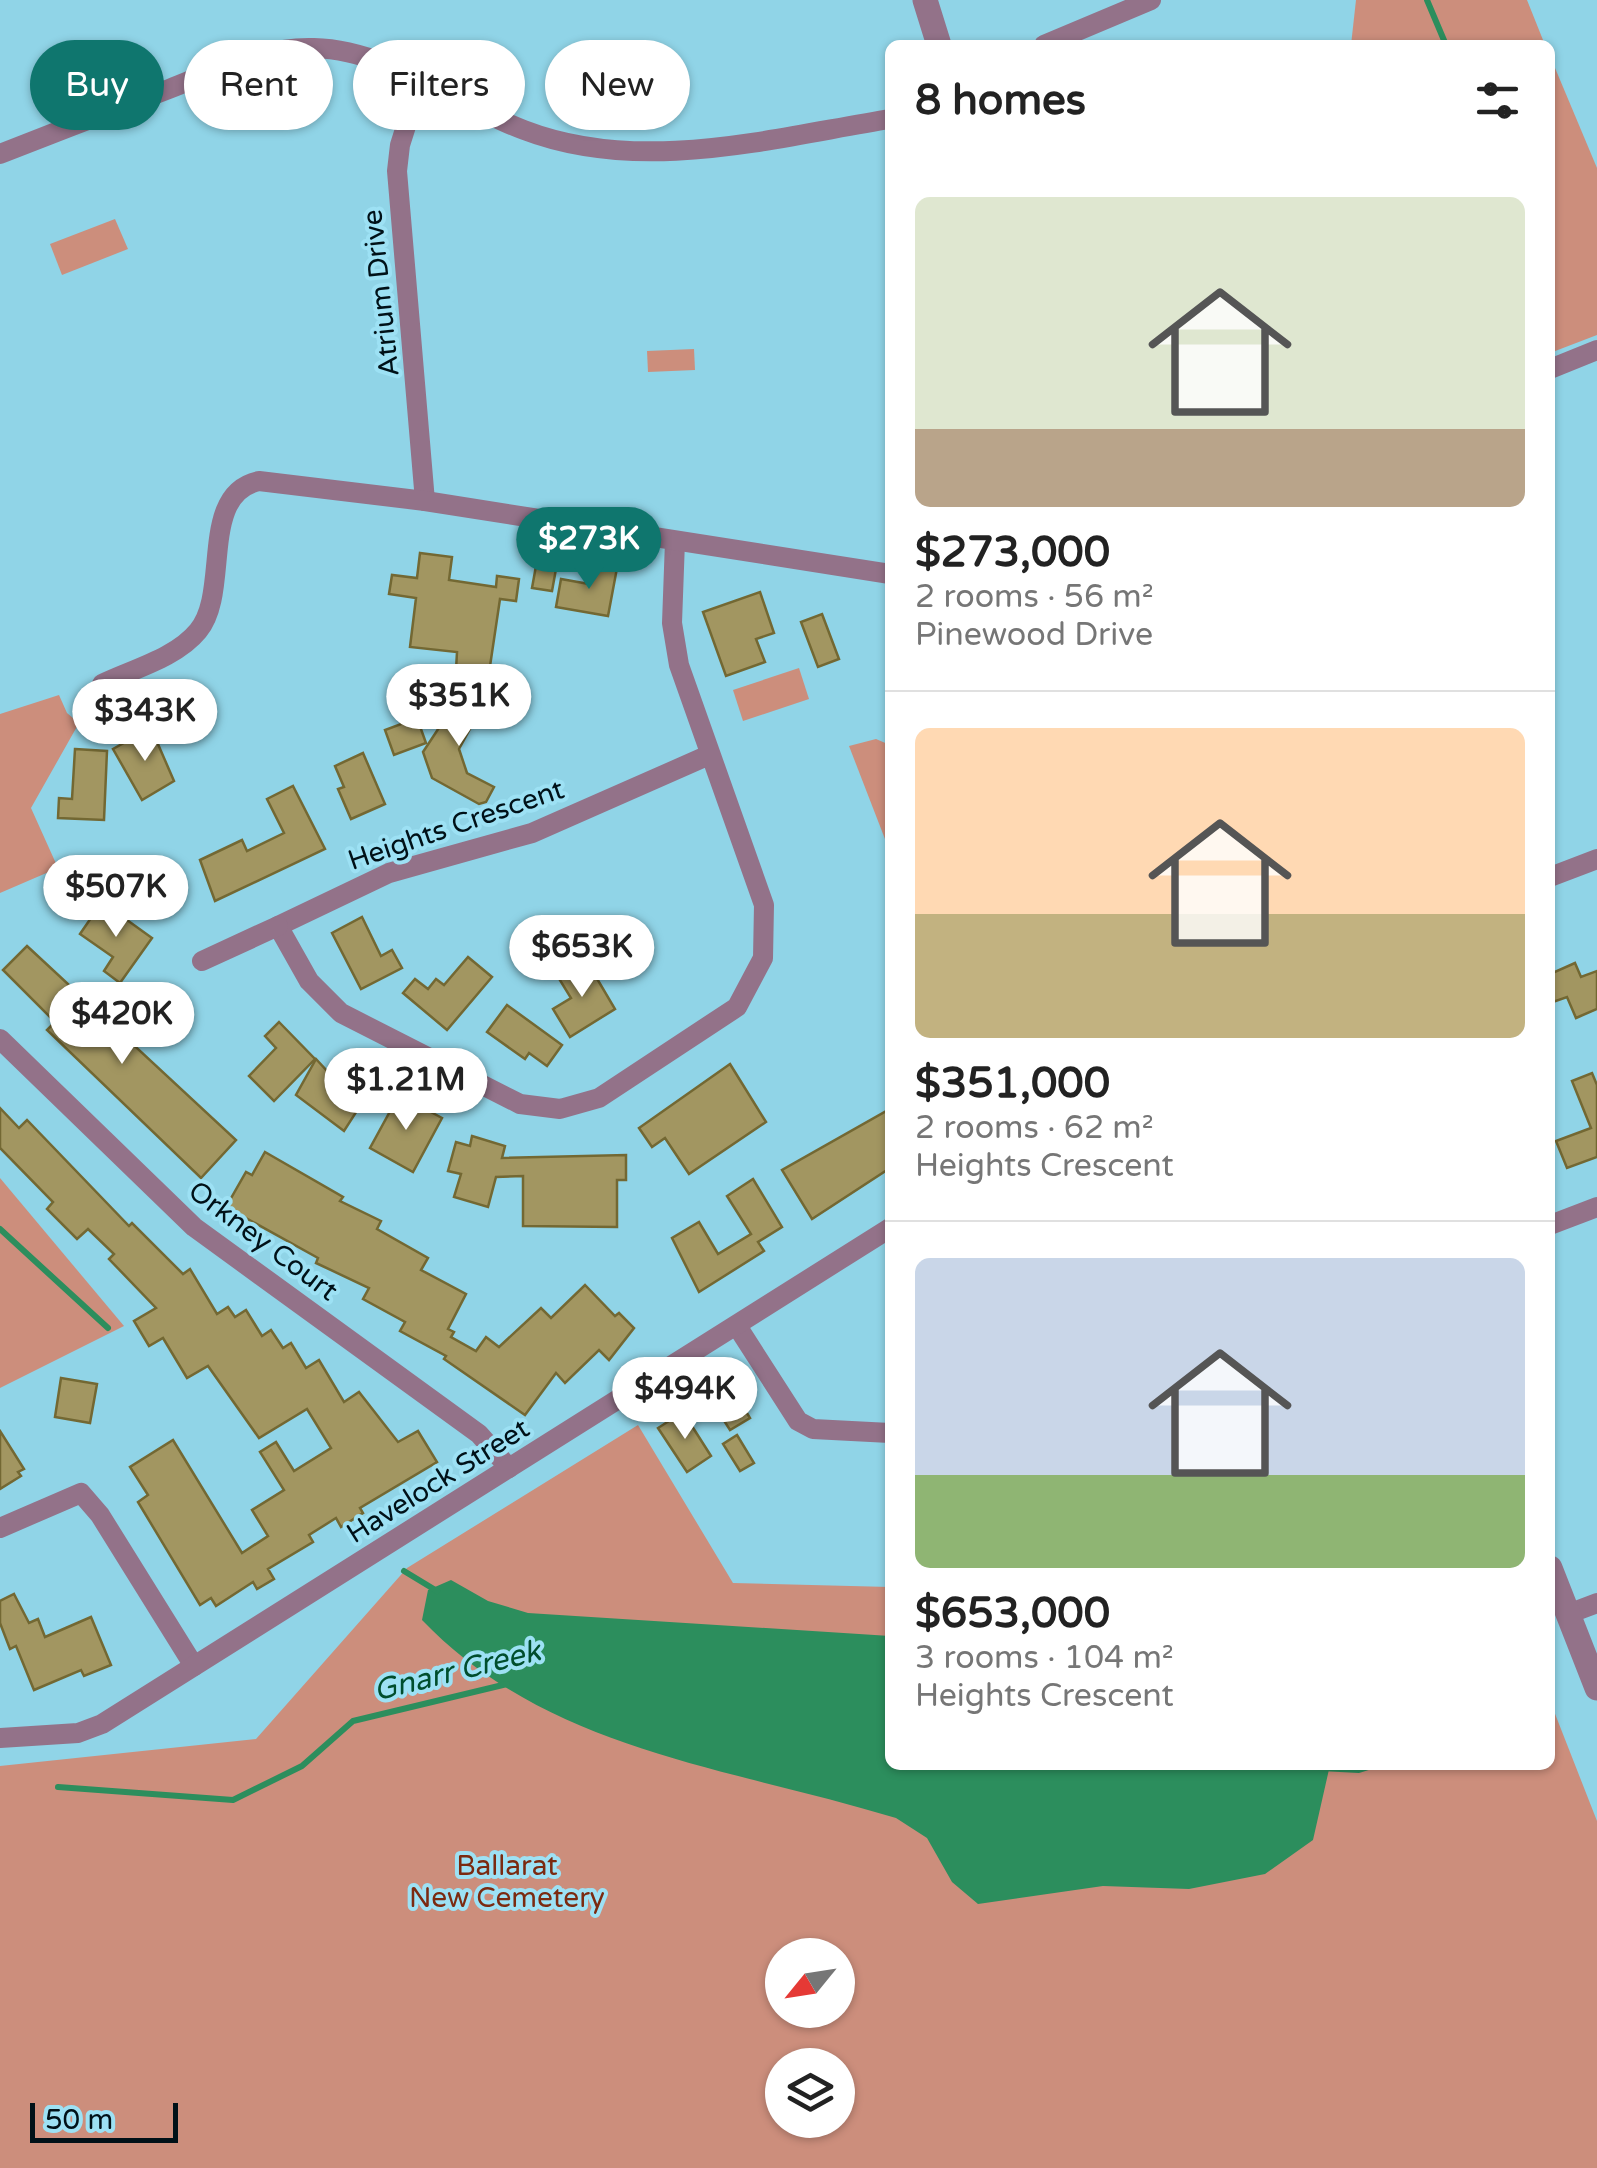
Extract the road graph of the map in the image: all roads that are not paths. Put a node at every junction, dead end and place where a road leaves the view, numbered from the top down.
1 (925, 0) edge
2 (1151, 0) edge
3 (937, 40) edge
4 (1056, 40) edge
5 (353, 54) edge
6 (885, 120) edge
7 (405, 130) edge
8 (522, 130) edge
9 (0, 154) edge
10 (1597, 350) edge
11 (1555, 367) edge
12 (425, 501) junction
13 (675, 541) junction
14 (885, 573) edge
15 (102, 684) dead end
16 (709, 756) junction
17 (1597, 859) edge
18 (1555, 875) edge
19 (278, 926) junction
20 (202, 962) dead end
21 (0, 1038) edge
22 (1597, 1207) edge
23 (1555, 1223) edge
24 (885, 1231) edge
25 (737, 1326) junction
26 (885, 1433) edge
27 (509, 1468) junction
28 (0, 1528) edge
29 (1555, 1581) edge
30 (1597, 1603) edge
31 (1568, 1614) junction
32 (194, 1666) junction
33 (1597, 1688) edge
34 (0, 1738) edge

1 - 3 street
2 - 4 street
5 - 9 street
6 - 8 street
7 - 12 street, Atrium Drive
10 - 11 street
12 - 13 street
12 - 15 street
13 - 14 street
13 - 16 street
16 - 19 street, Heights Crescent
16 - 19 street
17 - 18 street
19 - 20 street, Heights Crescent
21 - 27 street, Orkney Court
22 - 23 street
24 - 25 street, Havelock Street
25 - 26 street
25 - 27 street, Havelock Street
27 - 32 street, Havelock Street
28 - 32 street
29 - 31 street
30 - 31 street
31 - 33 street
32 - 34 street, Havelock Street

